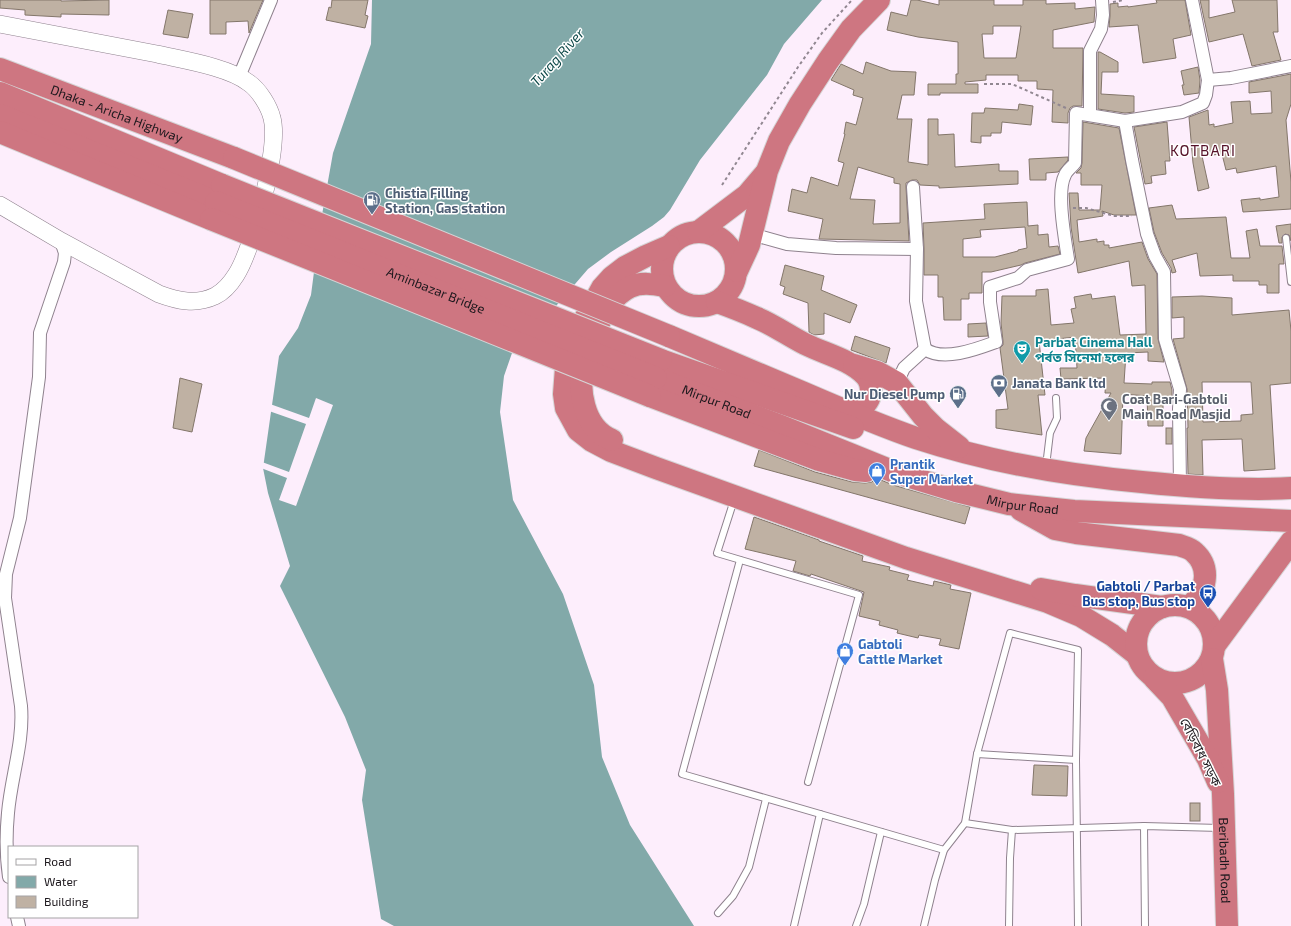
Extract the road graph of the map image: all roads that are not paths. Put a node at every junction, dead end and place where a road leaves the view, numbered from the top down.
1 (271, 0) edge
2 (878, 0) edge
3 (1102, 0) edge
4 (1192, 0) edge
5 (0, 24) edge
6 (1291, 66) edge
7 (0, 70) edge
8 (239, 77) junction
9 (1208, 80) junction
10 (0, 93) edge
11 (0, 115) edge
12 (1090, 115) junction
13 (1125, 121) junction
14 (0, 132) edge
15 (767, 171) junction
16 (913, 187) dead end
17 (217, 202) junction
18 (0, 205) edge
19 (698, 232) junction
20 (751, 234) junction
21 (1286, 238) dead end
22 (61, 240) junction
23 (669, 246) junction
24 (916, 249) junction
25 (736, 276) junction
26 (1291, 282) edge
27 (665, 286) junction
28 (717, 302) junction
29 (759, 318) junction
30 (925, 349) junction
31 (847, 363) junction
32 (656, 378) junction
33 (897, 383) junction
34 (1056, 398) dead end
35 (851, 413) junction
36 (823, 418) junction
37 (967, 453) junction
38 (1045, 470) junction
39 (1180, 486) junction
40 (1291, 488) edge
41 (735, 496) junction
42 (1009, 504) junction
43 (1291, 521) edge
44 (1291, 542) edge
45 (740, 560) junction
46 (1162, 607) junction
47 (1189, 607) junction
48 (1214, 652) junction
49 (1136, 654) junction
50 (1154, 678) junction
51 (977, 754) junction
52 (1076, 760) junction
53 (808, 782) dead end
54 (1223, 794) junction
55 (766, 798) junction
56 (820, 814) junction
57 (965, 823) junction
58 (1144, 826) junction
59 (1077, 828) junction
60 (1224, 828) junction
61 (1012, 830) junction
62 (881, 832) junction
63 (944, 850) junction
64 (8, 859) edge
65 (718, 913) dead end
66 (794, 926) edge
67 (856, 926) edge
68 (924, 926) edge
69 (1009, 926) edge
70 (1078, 926) edge
71 (1145, 926) edge
72 (1227, 926) edge

1 - 8 street
2 - 15 highway
3 - 12 street
4 - 9 street
5 - 8 street
6 - 9 street
7 - 35 highway, Dhaka - Aricha Highway, bridge
8 - 22 street
9 - 13 street
10 - 17 highway, Dhaka - Aricha Highway
11 - 17 highway
12 - 13 street
12 - 30 street
13 - 39 street
14 - 17 highway
15 - 19 highway
15 - 20 highway
16 - 24 street
17 - 32 highway, Aminbazar Bridge, bridge
18 - 22 street
19 - 23 highway
19 - 25 highway
20 - 24 street
20 - 25 highway
21 - 26 lane
22 - 64 street
23 - 27 highway
23 - 41 highway
24 - 30 street
25 - 28 highway
25 - 29 highway
27 - 28 highway
27 - 46 highway
28 - 29 highway
29 - 31 highway
30 - 33 street
31 - 33 highway
31 - 35 highway
32 - 36 highway
32 - 42 highway, Mirpur Road
33 - 37 highway
34 - 38 lane
35 - 36 highway
35 - 37 highway
36 - 37 highway
37 - 38 highway
38 - 39 highway
39 - 40 highway
41 - 45 lane
41 - 49 highway
42 - 43 highway, Mirpur Road
42 - 47 highway
44 - 48 highway
45 - 53 lane
45 - 55 lane
46 - 47 highway
46 - 49 highway
47 - 48 highway
48 - 50 highway
48 - 54 highway, বেড়িবাধ সড়ক
49 - 50 highway
50 - 54 highway, বেড়িবাধ সড়ক
51 - 52 lane
51 - 52 lane
51 - 57 lane
52 - 59 lane
54 - 60 highway, Beribadh Road
55 - 56 lane
55 - 65 lane
56 - 62 lane
56 - 66 lane
57 - 61 lane
57 - 63 lane
58 - 59 lane
58 - 60 lane
58 - 71 lane
59 - 61 lane
59 - 70 lane
60 - 72 highway, Beribadh Road
61 - 69 lane
62 - 63 lane
62 - 67 lane
63 - 68 lane

